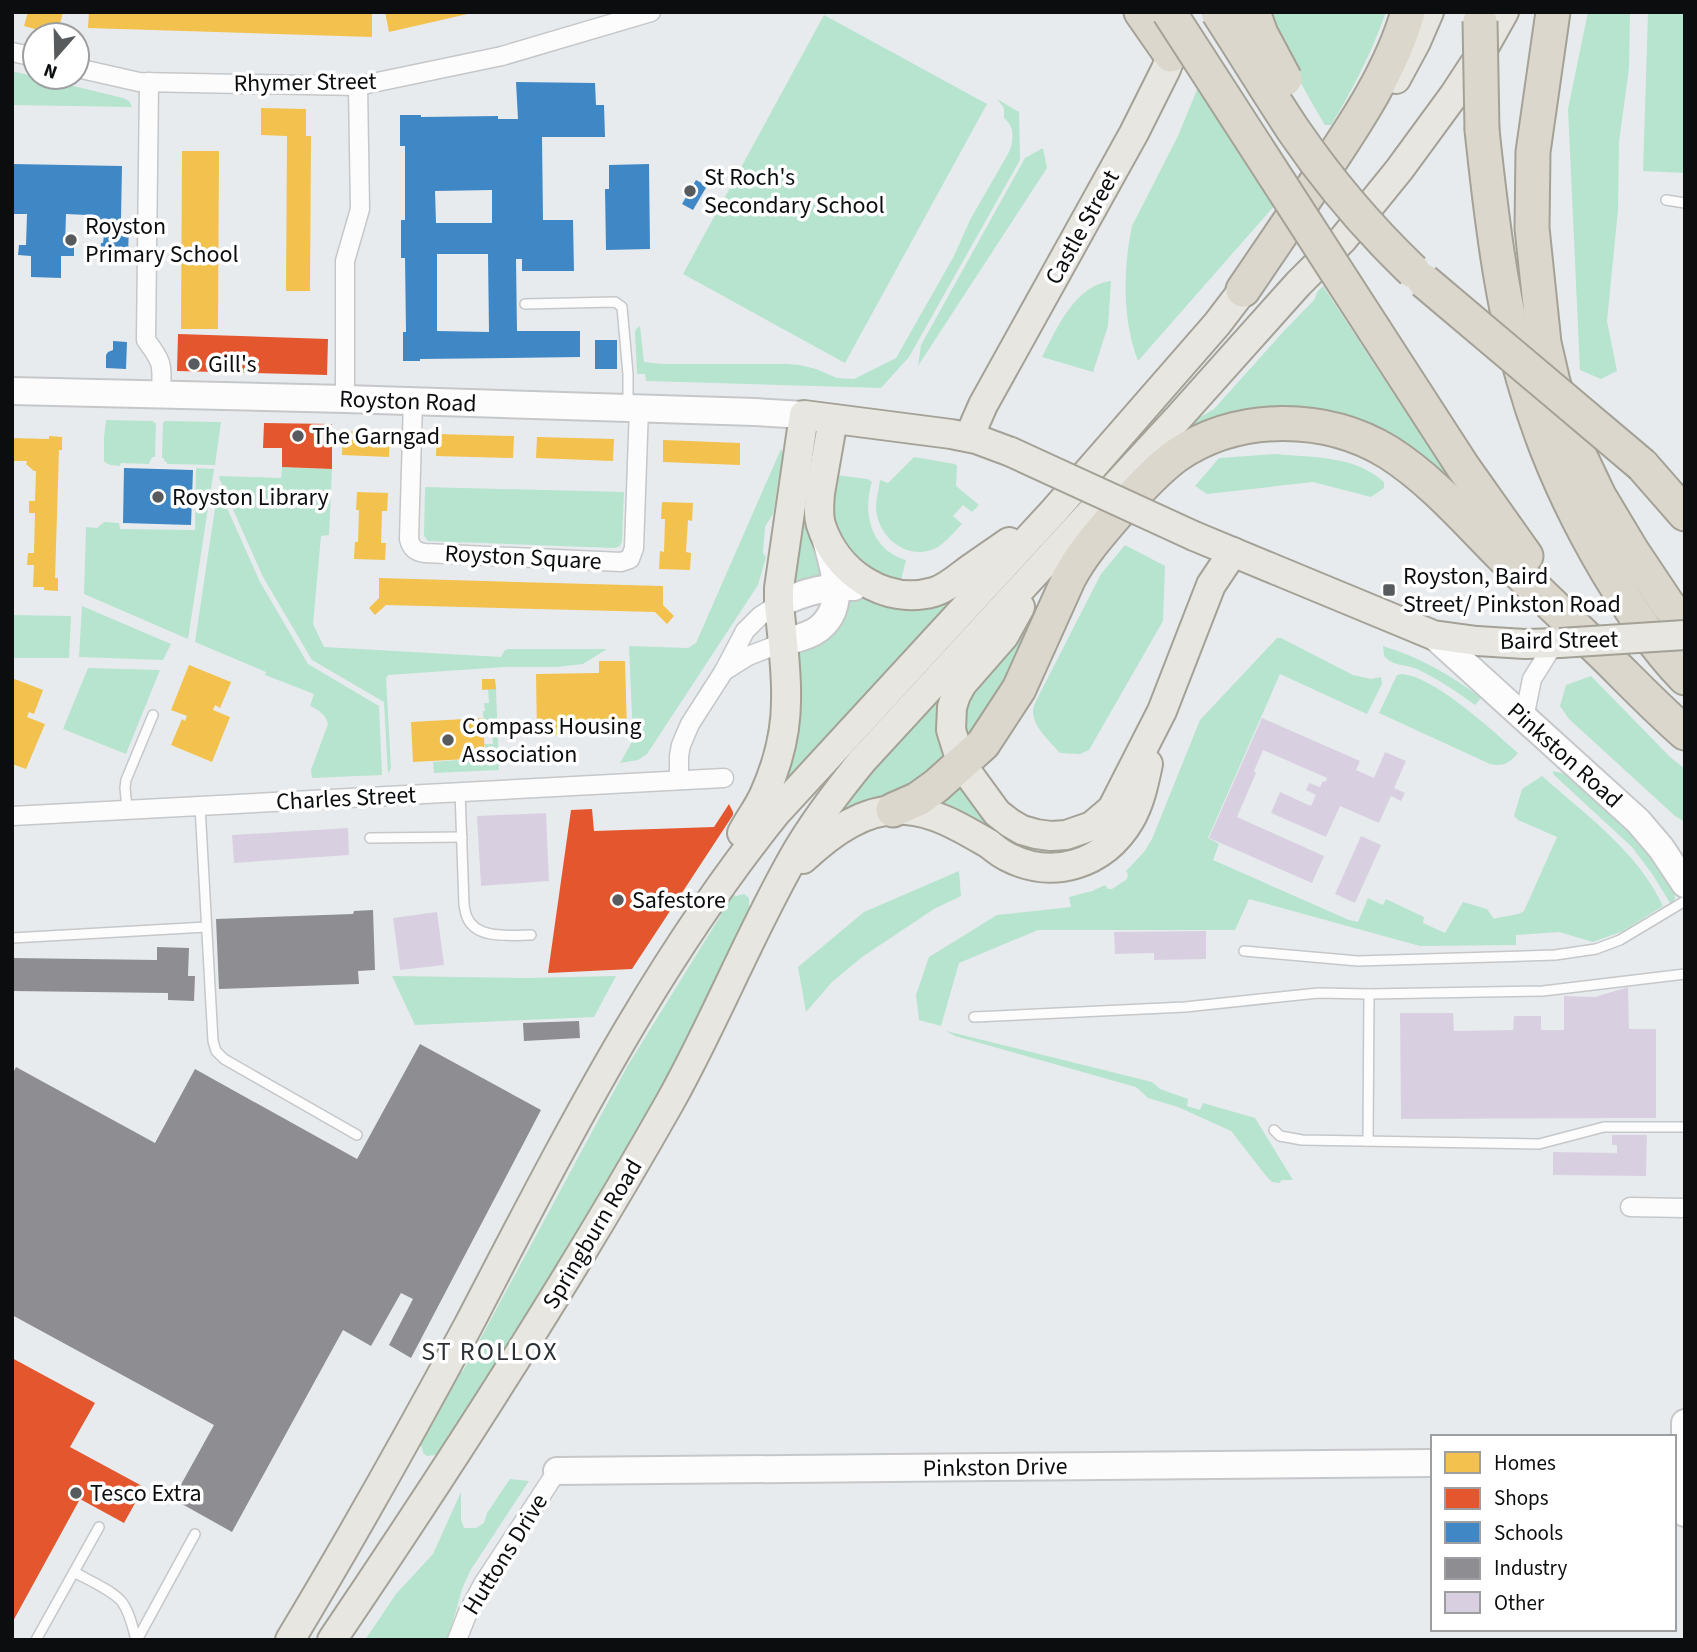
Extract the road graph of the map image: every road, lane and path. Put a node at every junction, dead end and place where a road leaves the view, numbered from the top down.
1 (651, 12) edge
2 (1141, 12) edge
3 (1169, 12) edge
4 (1187, 12) edge
5 (1218, 12) edge
6 (1253, 12) edge
7 (1408, 12) edge
8 (1429, 12) edge
9 (1553, 12) edge
10 (1488, 15) edge
11 (1171, 55) junction
12 (91, 71) edge
13 (149, 82) junction
14 (358, 86) junction
15 (1666, 200) dead end
16 (1685, 203) edge
17 (1423, 270) junction
18 (1243, 290) junction
19 (525, 304) dead end
20 (12, 391) edge
21 (161, 394) junction
22 (345, 398) junction
23 (413, 401) junction
24 (634, 408) junction
25 (804, 415) junction
26 (833, 419) junction
27 (969, 437) junction
28 (1054, 510) junction
29 (1685, 514) edge
30 (821, 526) junction
31 (1233, 552) junction
32 (1042, 566) junction
33 (837, 587) junction
34 (878, 589) junction
35 (779, 604) junction
36 (1685, 625) edge
37 (1433, 635) junction
38 (1685, 635) edge
39 (782, 643) junction
40 (1557, 643) junction
41 (724, 671) junction
42 (1685, 678) edge
43 (1636, 686) junction
44 (1162, 711) junction
45 (153, 715) dead end
46 (1524, 718) junction
47 (1685, 733) edge
48 (974, 765) junction
49 (724, 778) dead end
50 (680, 780) junction
51 (460, 791) junction
52 (200, 806) junction
53 (127, 810) junction
54 (893, 810) junction
55 (12, 816) edge
56 (462, 837) junction
57 (370, 838) dead end
58 (1685, 884) edge
59 (1685, 901) edge
60 (761, 920) junction
61 (206, 927) junction
62 (692, 928) junction
63 (531, 935) dead end
64 (12, 938) edge
65 (1244, 951) dead end
66 (1685, 974) edge
67 (1369, 994) junction
68 (974, 1017) dead end
69 (1685, 1127) edge
70 (1275, 1130) dead end
71 (357, 1135) dead end
72 (1368, 1141) junction
73 (1630, 1207) dead end
74 (1685, 1208) edge
75 (1685, 1423) edge
76 (1684, 1460) edge
77 (1431, 1463) edge
78 (557, 1471) joint
79 (1685, 1513) edge
80 (99, 1527) dead end
81 (195, 1534) dead end
82 (74, 1572) junction
83 (36, 1640) edge
84 (136, 1640) edge
85 (290, 1640) edge
86 (332, 1640) edge
87 (457, 1640) edge

1 - 14 street, Rhymer Street
2 - 11 highway
3 - 43 highway, bridge
4 - 11 main road, Castle Street
5 - 17 highway, bridge
6 - 17 highway, bridge
7 - 18 highway
8 - 18 main road
9 - 36 highway
10 - 32 main road
10 - 42 highway, bridge
11 - 27 main road, Castle Street
12 - 13 street, Rhymer Street
13 - 14 street, Rhymer Street
13 - 21 street
14 - 22 street
15 - 16 lane
17 - 29 highway, bridge
18 - 28 main road
19 - 24 lane
20 - 21 street, Royston Road
21 - 22 street, Royston Road
22 - 23 street, Royston Road
23 - 24 street, Royston Road
23 - 24 street, Royston Square
24 - 25 street, Royston Road
25 - 26 main road, Baird Street
25 - 35 main road
26 - 27 main road, Baird Street
26 - 30 main road
27 - 31 main road, Baird Street, bridge
28 - 34 main road
28 - 62 main road
30 - 33 street
30 - 34 main road
31 - 37 main road, Baird Street
31 - 44 main road
32 - 48 main road
32 - 60 main road
33 - 34 street
33 - 35 street
33 - 39 street
35 - 39 main road
35 - 41 street
37 - 40 main road, Baird Street
37 - 46 street, Pinkston Road
38 - 40 main road, Baird Street, bridge
39 - 41 street
39 - 62 main road
40 - 46 street
41 - 50 street
43 - 47 highway
43 - 48 highway
44 - 48 main road
44 - 54 main road
45 - 53 lane
46 - 58 street, Pinkston Road
48 - 54 highway
49 - 50 street, Charles Street
50 - 51 street, Charles Street
51 - 52 street, Charles Street
51 - 56 lane
52 - 53 street, Charles Street
52 - 61 lane
53 - 55 street, Charles Street
54 - 60 main road
56 - 57 lane
56 - 63 lane
59 - 65 lane
60 - 86 main road, Springburn Road
61 - 64 lane
61 - 71 lane
62 - 85 main road
66 - 67 lane
67 - 68 lane
67 - 72 lane
69 - 72 lane
70 - 72 lane
73 - 74 street
75 - 76 street
76 - 79 street
77 - 78 street, Pinkston Drive
78 - 87 street, Huttons Drive
80 - 82 lane
81 - 84 lane
82 - 83 lane
82 - 84 lane

